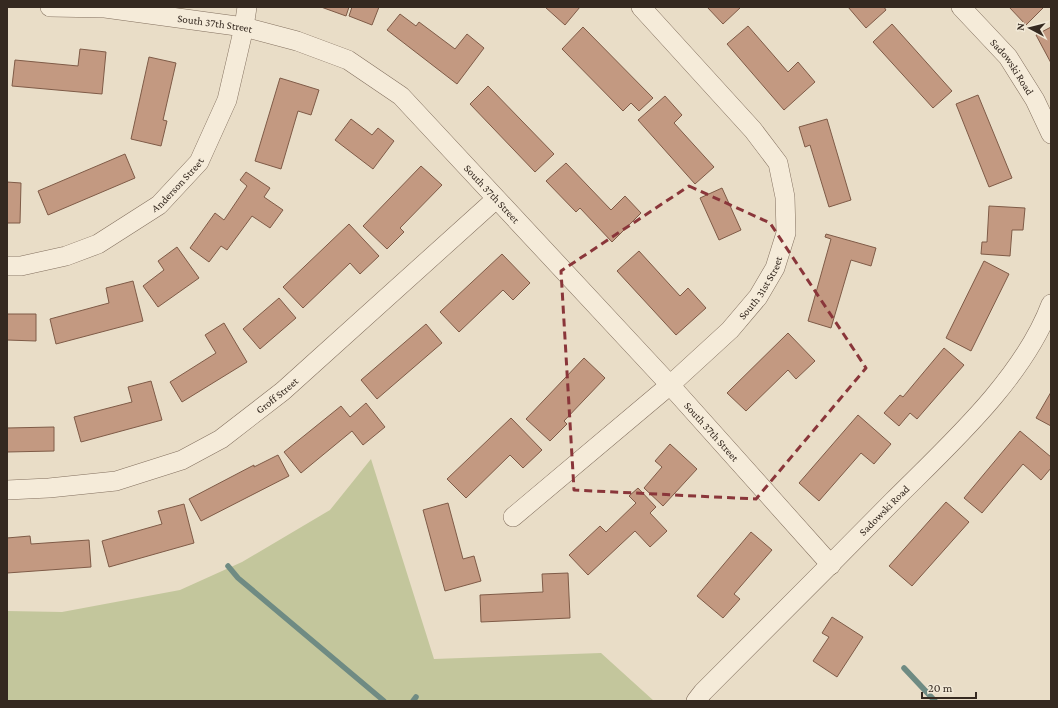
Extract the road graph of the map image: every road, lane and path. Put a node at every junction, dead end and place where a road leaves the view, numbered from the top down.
1 (50, 7) edge
2 (247, 7) edge
3 (641, 7) edge
4 (961, 7) edge
5 (244, 27) junction
6 (1051, 134) edge
7 (496, 199) junction
8 (7, 266) edge
9 (1051, 304) edge
10 (670, 385) junction
11 (7, 490) edge
12 (513, 517) dead end
13 (831, 565) junction
14 (696, 701) edge

1 - 5 street, South 37th Street
2 - 5 street, Anderson Street
3 - 10 street, South 31st Street
4 - 6 street, Sadowski Road
5 - 7 street, South 37th Street
5 - 8 street, Anderson Street
7 - 10 street, South 37th Street
7 - 11 street, Groff Street
9 - 13 street, Sadowski Road
10 - 12 street, South 31st Street
10 - 13 street, South 37th Street
13 - 14 street, Sadowski Road

